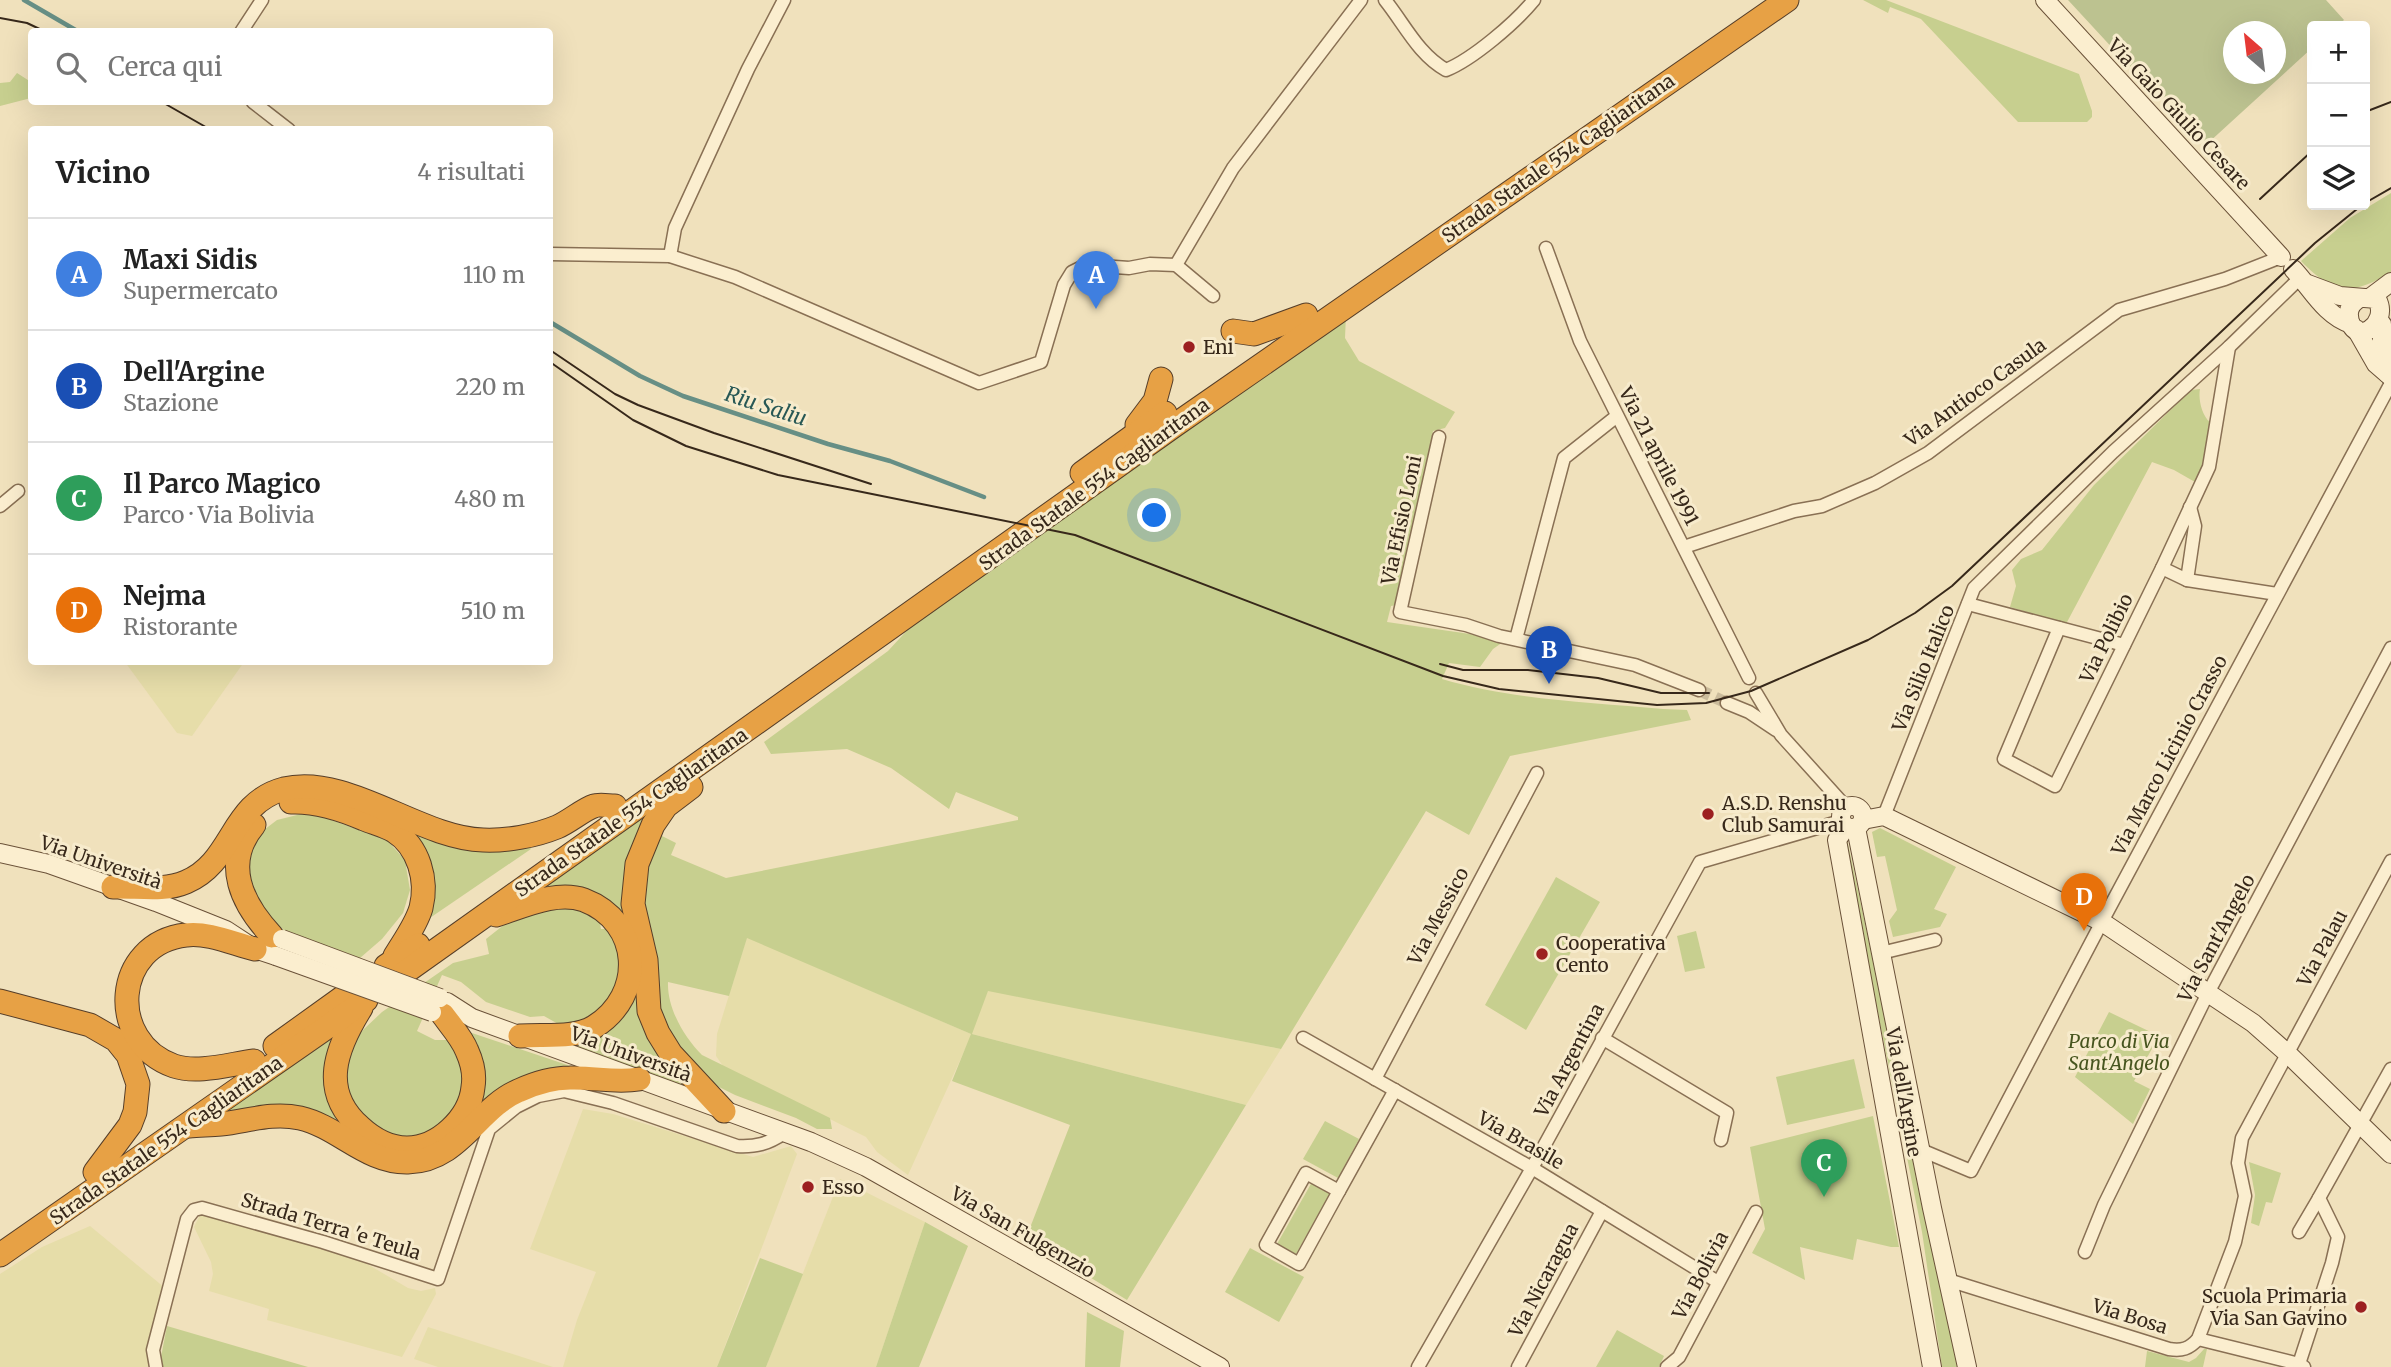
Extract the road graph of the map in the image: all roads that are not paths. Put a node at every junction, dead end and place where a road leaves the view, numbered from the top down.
1 (262, 0) edge
2 (784, 0) edge
3 (1361, 0) edge
4 (1385, 0) edge
5 (1534, 0) edge
6 (1759, 0) edge
7 (1787, 0) edge
8 (2045, 0) edge
9 (244, 28) edge
10 (257, 105) edge
11 (284, 126) edge
12 (1546, 248) dead end
13 (553, 254) edge
14 (670, 256) junction
15 (1175, 265) junction
16 (2296, 272) junction
17 (2391, 282) edge
18 (1213, 296) dead end
19 (2365, 298) junction
20 (1306, 315) junction
21 (2386, 319) edge
22 (2353, 326) junction
23 (1233, 331) dead end
24 (2229, 347) junction
25 (2390, 378) edge
26 (1161, 379) dead end
27 (1617, 416) junction
28 (1439, 437) dead end
29 (1122, 443) junction
30 (18, 491) dead end
31 (0, 506) edge
32 (2190, 507) junction
33 (1043, 512) junction
34 (1010, 534) junction
35 (1684, 547) junction
36 (2162, 568) junction
37 (2187, 580) junction
38 (2277, 594) junction
39 (1968, 604) junction
40 (2059, 628) junction
41 (1516, 639) junction
42 (2124, 645) junction
43 (2391, 648) edge
44 (1749, 678) dead end
45 (1699, 690) tunnel mouth
46 (1756, 693) dead end
47 (785, 703) junction
48 (1727, 703) tunnel mouth
49 (1782, 734) junction
50 (1537, 773) dead end
51 (615, 806) junction
52 (1884, 816) junction
53 (1851, 821) junction
54 (0, 853) edge
55 (2391, 861) edge
56 (113, 887) junction
57 (476, 922) junction
58 (2102, 922) junction
59 (1935, 940) dead end
60 (271, 945) junction
61 (1881, 953) junction
62 (393, 968) junction
63 (2208, 993) junction
64 (359, 999) junction
65 (0, 1001) edge
66 (441, 1008) junction
67 (520, 1036) junction
68 (1303, 1038) dead end
69 (1602, 1038) junction
70 (2287, 1054) junction
71 (254, 1061) junction
72 (2391, 1069) edge
73 (639, 1079) junction
74 (1375, 1079) junction
75 (1395, 1090) junction
76 (724, 1111) junction
77 (2362, 1123) junction
78 (189, 1126) junction
79 (780, 1131) junction
80 (802, 1139) joint
81 (1721, 1140) dead end
82 (1921, 1150) junction
83 (2391, 1154) edge
84 (1532, 1168) junction
85 (95, 1172) junction
86 (1339, 1191) junction
87 (2319, 1198) junction
88 (1602, 1211) junction
89 (1756, 1212) dead end
90 (2299, 1232) dead end
91 (0, 1238) edge
92 (2085, 1252) dead end
93 (0, 1255) edge
94 (1948, 1280) junction
95 (1718, 1282) junction
96 (2198, 1339) junction
97 (1193, 1360) edge
98 (2302, 1365) edge
99 (156, 1367) edge
100 (1220, 1367) edge
101 (1418, 1367) edge
102 (1518, 1367) edge
103 (1667, 1367) edge
104 (1932, 1367) edge
105 (1967, 1367) edge

1 - 9 street
2 - 14 street
3 - 15 street
4 - 5 street
6 - 20 highway, Strada Statale 554 Cagliaritana
7 - 33 highway, Strada Statale 554 Cagliaritana
8 - 16 street, Via Gaio Giulio Cesare
10 - 11 street
12 - 27 street, Via 21 aprile 1991
13 - 14 street
14 - 15 street
15 - 18 street
16 - 19 street, Via Gaio Giulio Cesare
16 - 22 street, Via Gaio Giulio Cesare
16 - 24 street
16 - 35 street, Via Antioco Casula
17 - 19 street
19 - 21 street
19 - 22 street
20 - 23 highway
20 - 29 highway, Strada Statale 554 Cagliaritana
21 - 22 street
21 - 25 street
22 - 25 street, Via Gaio Giulio Cesare
24 - 32 street, Via Polibio
24 - 39 street
25 - 38 street, Via Marco Licinio Crasso
26 - 29 highway
27 - 35 street, Via 21 aprile 1991
27 - 41 street
28 - 41 street, Via Efisio Loni
29 - 33 highway, Strada Statale 554 Cagliaritana
30 - 31 street
32 - 36 street, Via Polibio
32 - 37 street
33 - 34 highway, Strada Statale 554 Cagliaritana
34 - 47 highway, Strada Statale 554 Cagliaritana
34 - 51 highway, Strada Statale 554 Cagliaritana
35 - 44 street, Via 21 aprile 1991
36 - 37 street
36 - 42 street, Via Polibio
37 - 38 street
38 - 58 street, Via Marco Licinio Crasso
39 - 40 street, Via Silio Italico
39 - 52 street, Via Silio Italico
40 - 42 street, Via Silio Italico
40 - 42 street, Via Polibio
41 - 45 street
43 - 63 street, Via Sant'Angelo
46 - 49 street
47 - 57 highway, Strada Statale 554 Cagliaritana
47 - 76 highway
48 - 49 street
49 - 53 street
50 - 74 street, Via Messico
51 - 56 highway
51 - 62 highway, Strada Statale 554 Cagliaritana
52 - 53 street
52 - 58 street
53 - 61 street, Via dell'Argine
53 - 69 street, Via Argentina
53 - 104 street, Via dell'Argine
54 - 56 street, Via Università
55 - 70 street, Via Palau
56 - 60 street, Via Università
57 - 62 highway, Strada Statale 554 Cagliaritana
57 - 67 highway
58 - 63 street
58 - 82 street, Via Marco Licinio Crasso
59 - 61 street
60 - 62 highway
60 - 66 street, Via Università, bridge
60 - 71 highway
61 - 82 street, Via dell'Argine
63 - 70 street
63 - 92 street, Via Sant'Angelo
64 - 66 highway
64 - 71 highway, Strada Statale 554 Cagliaritana
64 - 78 highway, Strada Statale 554 Cagliaritana
65 - 85 highway
66 - 67 street, Via Università
67 - 73 street, Via Università
68 - 74 street, Via Brasile
69 - 81 street
69 - 84 street, Via Argentina
70 - 77 street
70 - 96 street, Via Palau
71 - 85 highway, Strada Statale 554 Cagliaritana
72 - 77 street
73 - 76 street, Via Università
73 - 78 highway
74 - 75 street, Via Brasile
75 - 84 street, Via Brasile
75 - 86 street
76 - 79 street, Via Università
77 - 83 street
77 - 87 street
78 - 93 highway, Strada Statale 554 Cagliaritana
79 - 80 street, Via Università
79 - 99 street, Strada Terra 'e Teula
80 - 97 street, Via San Fulgenzio
82 - 94 street, Via dell'Argine
84 - 88 street, Via Brasile
84 - 101 street, Via Argentina
85 - 91 highway, Strada Statale 554 Cagliaritana
86 - 86 street
87 - 90 street
87 - 98 street
88 - 95 street, Via Brasile
88 - 102 street, Via Nicaragua
89 - 95 street, Via Bolivia
94 - 96 street, Via Bosa
94 - 105 street, Via dell'Argine
95 - 103 street, Via Bolivia
96 - 98 street
97 - 100 street, Via San Fulgenzio

